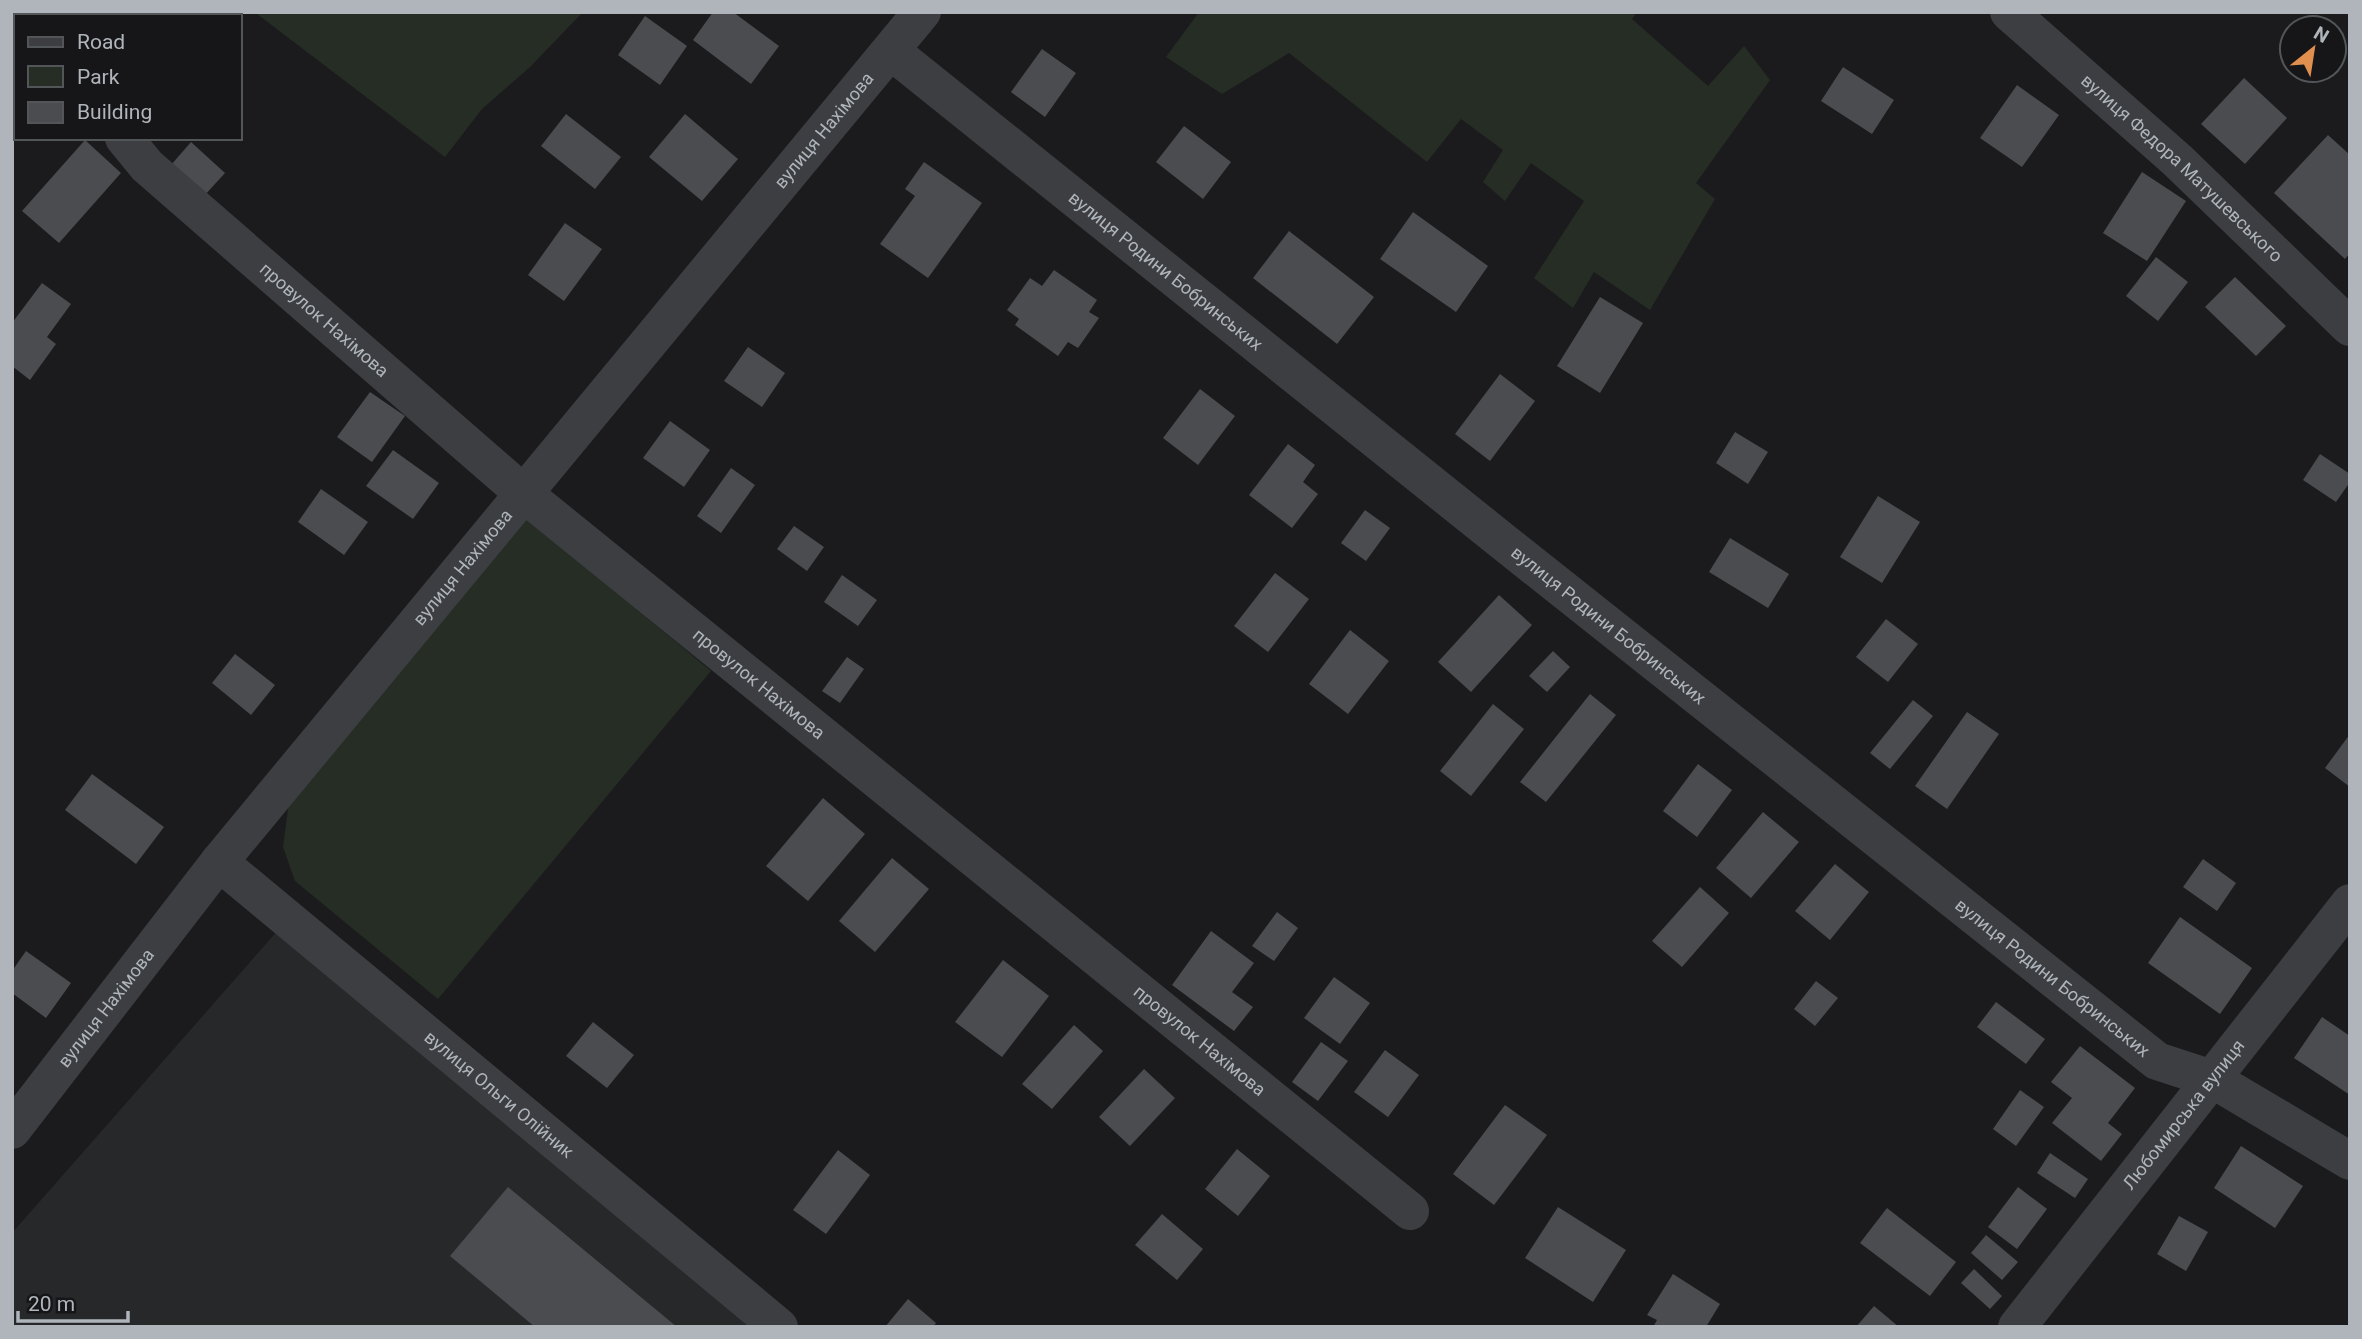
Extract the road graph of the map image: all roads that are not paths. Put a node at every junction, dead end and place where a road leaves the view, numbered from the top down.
1 (922, 12) edge
2 (2009, 12) edge
3 (891, 51) junction
4 (126, 140) edge
5 (2350, 327) edge
6 (523, 494) junction
7 (219, 862) junction
8 (2350, 903) edge
9 (2212, 1079) junction
10 (12, 1130) edge
11 (2350, 1161) edge
12 (1410, 1211) dead end
13 (779, 1327) edge
14 (2017, 1327) edge

1 - 3 street, вулиця Нахімова
2 - 5 street, вулиця Федора Матушевського
3 - 6 street, вулиця Нахімова
3 - 9 street, вулиця Родини Бобринських
4 - 6 street, провулок Нахімова
6 - 7 street, вулиця Нахімова
6 - 12 street, провулок Нахімова
7 - 10 street, вулиця Нахімова
7 - 13 street, вулиця Ольги Олійник
8 - 9 street, Любомирська вулиця
9 - 11 street, вулиця Родини Бобринських
9 - 14 street, Любомирська вулиця

